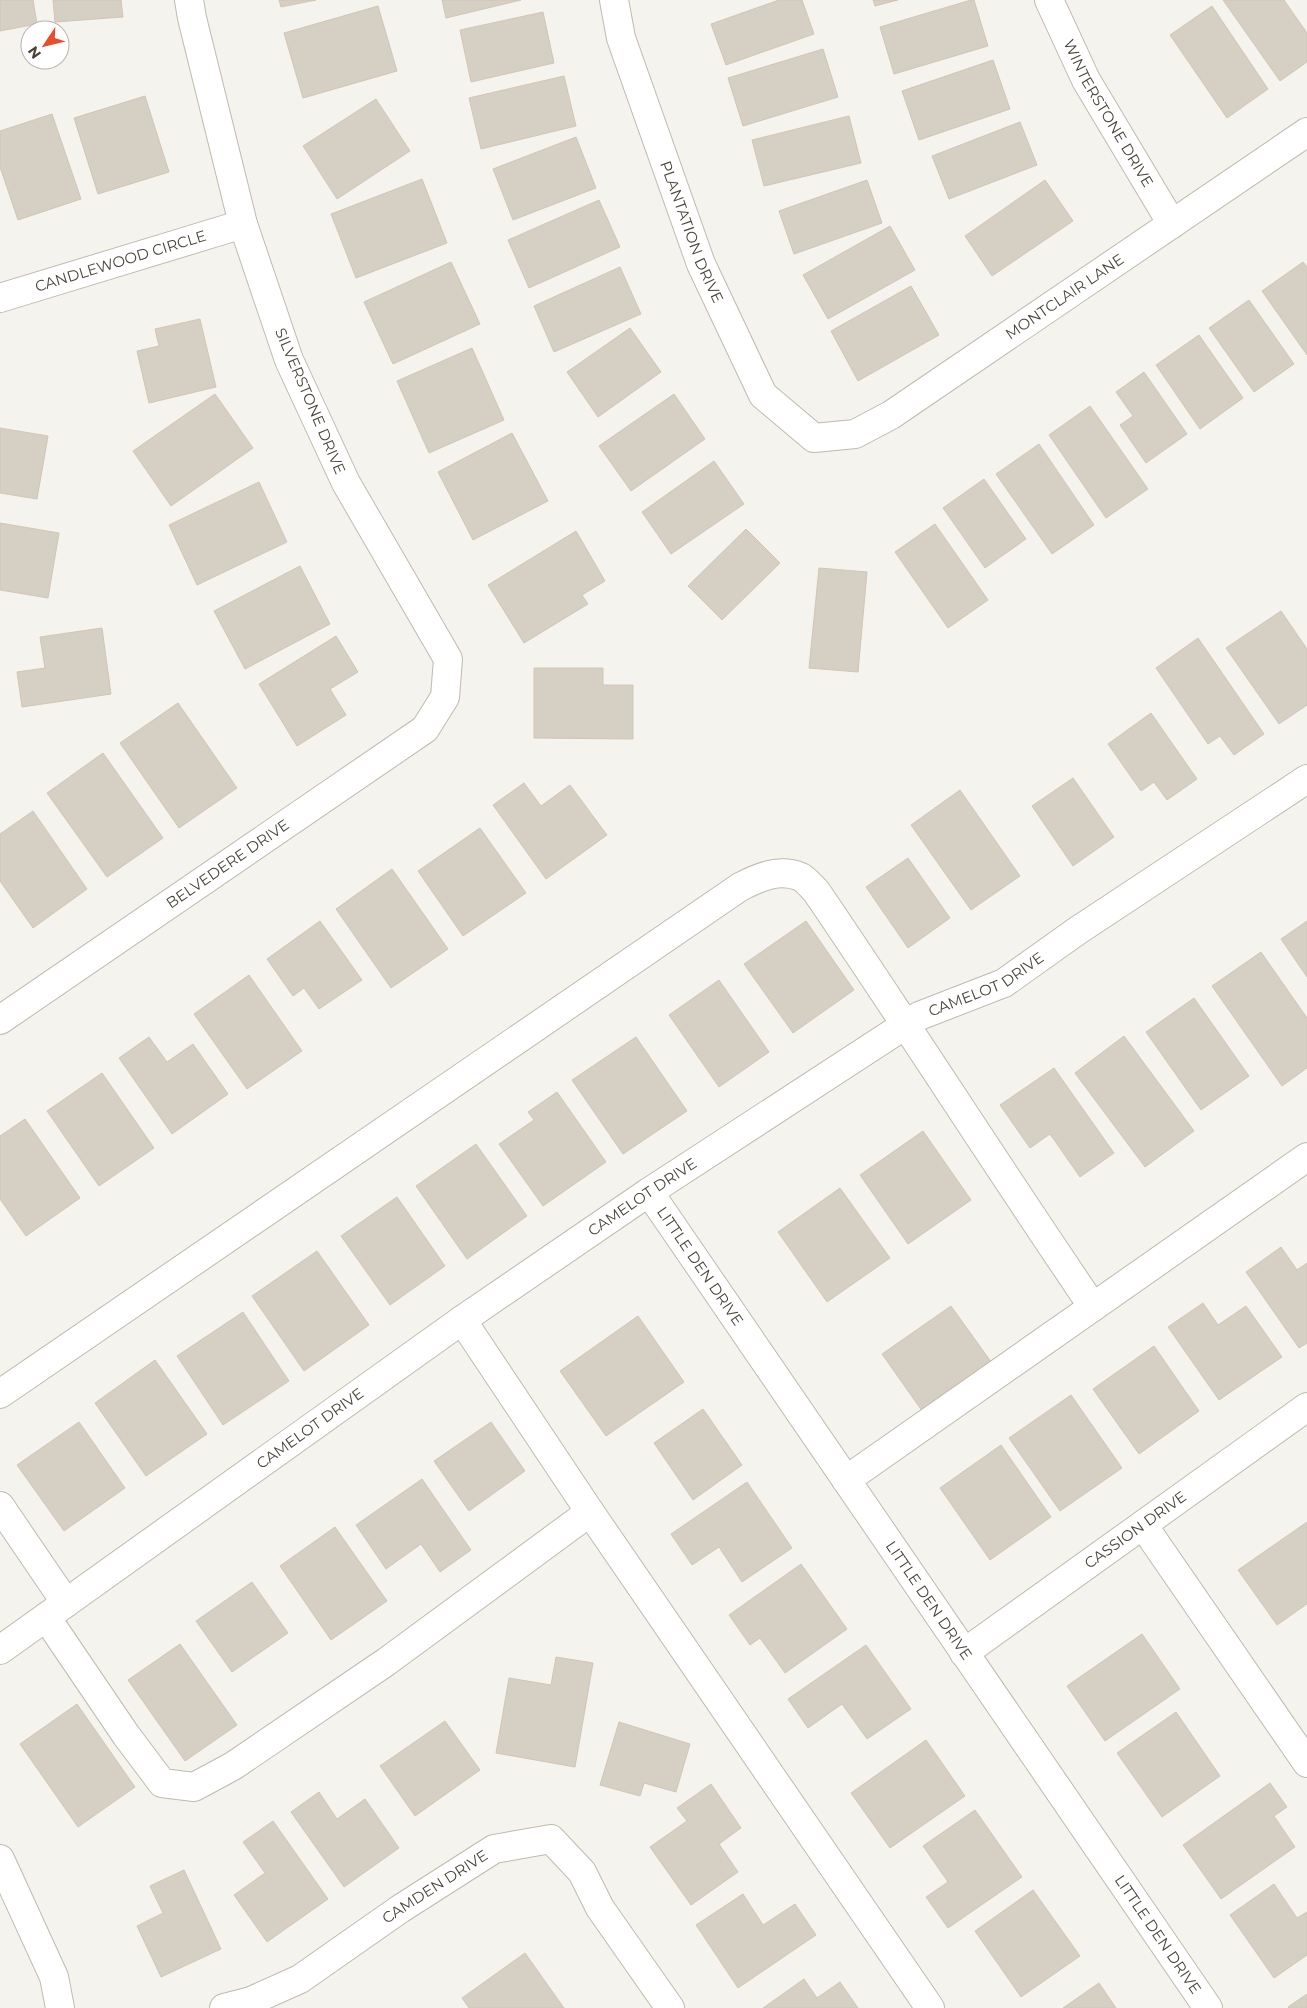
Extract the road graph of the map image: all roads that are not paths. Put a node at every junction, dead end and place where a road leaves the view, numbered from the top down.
1 (190, 0) edge
2 (614, 0) edge
3 (1050, 0) edge
4 (1307, 132) edge
5 (243, 224) junction
6 (1172, 224) junction
7 (0, 298) edge
8 (814, 438) joint
9 (445, 697) joint
10 (1307, 779) edge
11 (0, 1020) edge
12 (906, 1024) junction
13 (1307, 1157) edge
14 (649, 1192) junction
15 (1093, 1307) junction
16 (462, 1320) junction
17 (0, 1394) edge
18 (1307, 1407) edge
19 (846, 1480) junction
20 (0, 1506) edge
21 (590, 1512) junction
22 (1143, 1525) junction
23 (56, 1610) junction
24 (0, 1650) edge
25 (964, 1653) junction
26 (1307, 1763) edge
27 (0, 1860) edge
28 (60, 2008) edge
29 (224, 2008) edge
30 (670, 2008) edge
31 (930, 2008) edge
32 (1208, 2008) edge

1 - 5 street, SILVERSTONE DRIVE
2 - 8 street, PLANTATION DRIVE
3 - 6 street, WINTERSTONE DRIVE
4 - 6 street, MONTCLAIR LANE
5 - 7 street, CANDLEWOOD CIRCLE
5 - 9 street, SILVERSTONE DRIVE
6 - 8 street, MONTCLAIR LANE
9 - 11 street, BELVEDERE DRIVE
10 - 12 street, CAMELOT DRIVE
12 - 14 street, CAMELOT DRIVE
12 - 15 street
12 - 17 street
13 - 15 street
14 - 16 street, CAMELOT DRIVE
14 - 19 street, LITTLE DEN DRIVE
15 - 19 street
16 - 21 street
16 - 23 street, CAMELOT DRIVE
18 - 22 street, CASSION DRIVE
19 - 25 street, LITTLE DEN DRIVE
20 - 23 street
21 - 23 street
21 - 31 street
22 - 25 street, CASSION DRIVE
22 - 26 street
23 - 24 street, CAMELOT DRIVE
25 - 32 street, LITTLE DEN DRIVE
27 - 28 street
29 - 30 street, CAMDEN DRIVE

